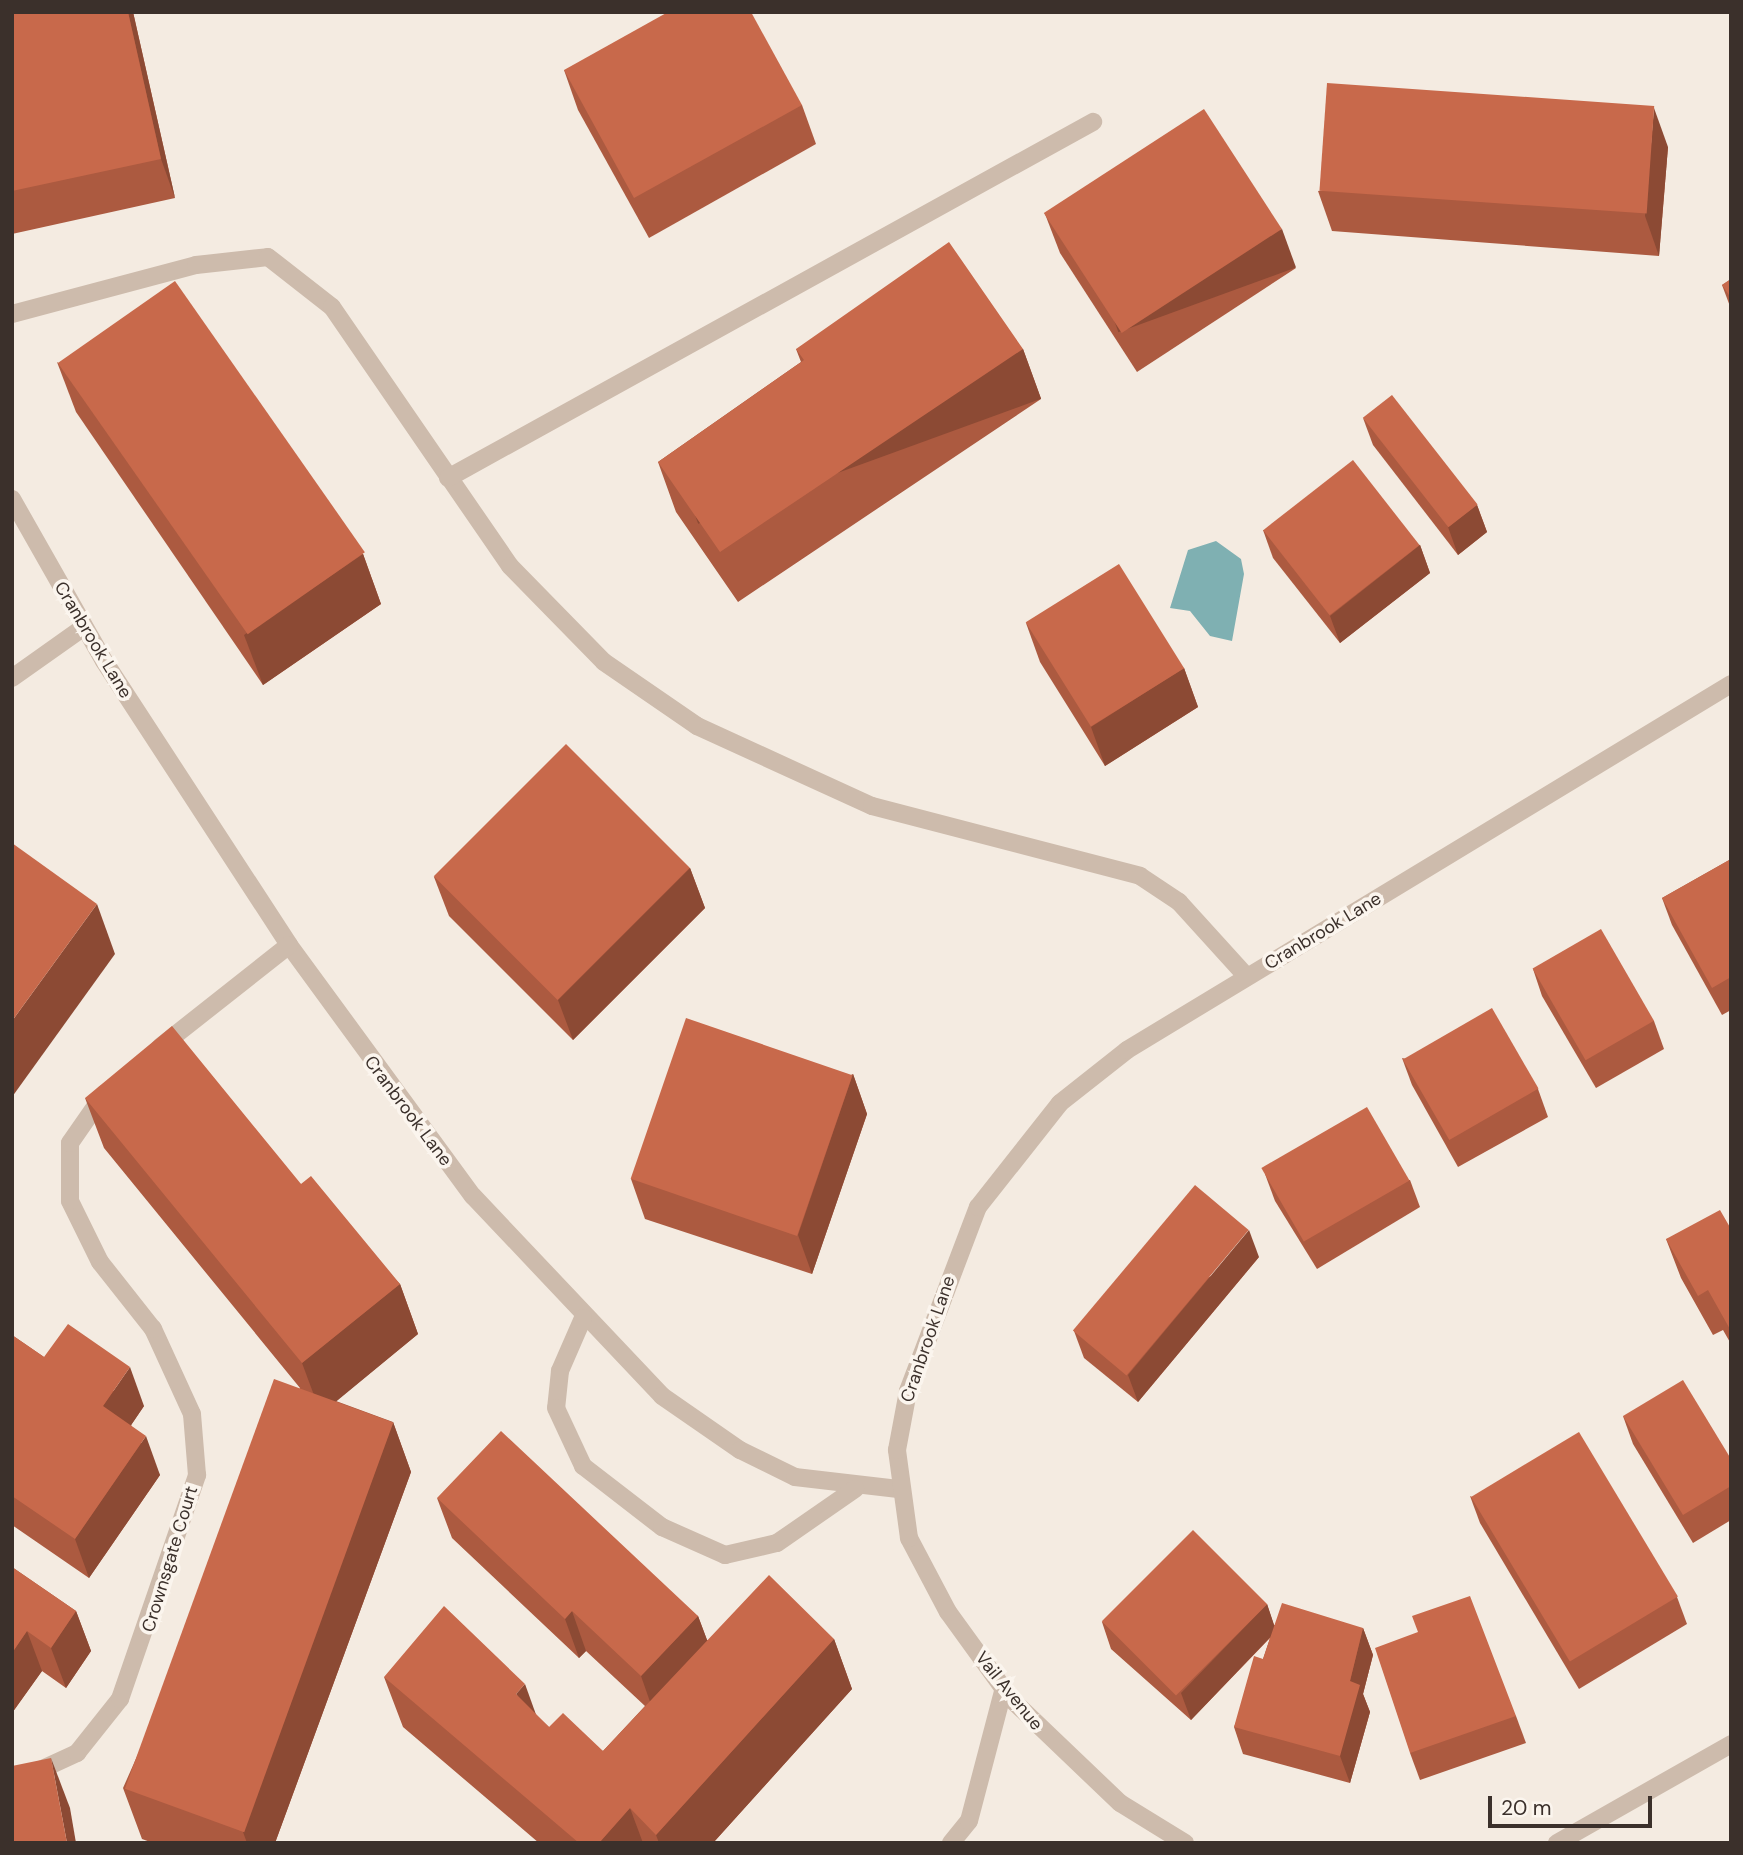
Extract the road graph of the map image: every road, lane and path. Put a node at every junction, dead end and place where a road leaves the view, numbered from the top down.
1 (1093, 122) dead end
2 (12, 314) edge
3 (448, 478) junction
4 (12, 499) edge
5 (84, 627) junction
6 (12, 678) edge
7 (1731, 684) edge
8 (289, 945) junction
9 (1247, 977) junction
10 (141, 1063) edge
11 (119, 1080) edge
12 (583, 1318) junction
13 (855, 1489) junction
14 (898, 1489) junction
15 (1004, 1688) junction
16 (1730, 1747) edge
17 (12, 1783) edge
18 (1588, 1835) edge
19 (951, 1843) edge
20 (1185, 1843) edge
21 (1557, 1843) edge

1 - 3 street
2 - 3 street
3 - 9 street
4 - 5 street, Cranbrook Lane
5 - 6 street
5 - 8 street, Cranbrook Lane
7 - 9 street, Cranbrook Lane
8 - 10 street
8 - 12 street, Cranbrook Lane
9 - 14 street, Cranbrook Lane
11 - 17 street, Crownsgate Court
12 - 13 street, Cranbrook Lane
12 - 13 street
13 - 14 street, Cranbrook Lane
14 - 15 street, Vail Avenue
15 - 19 street
15 - 20 street, Vail Avenue
16 - 18 street
18 - 21 street

